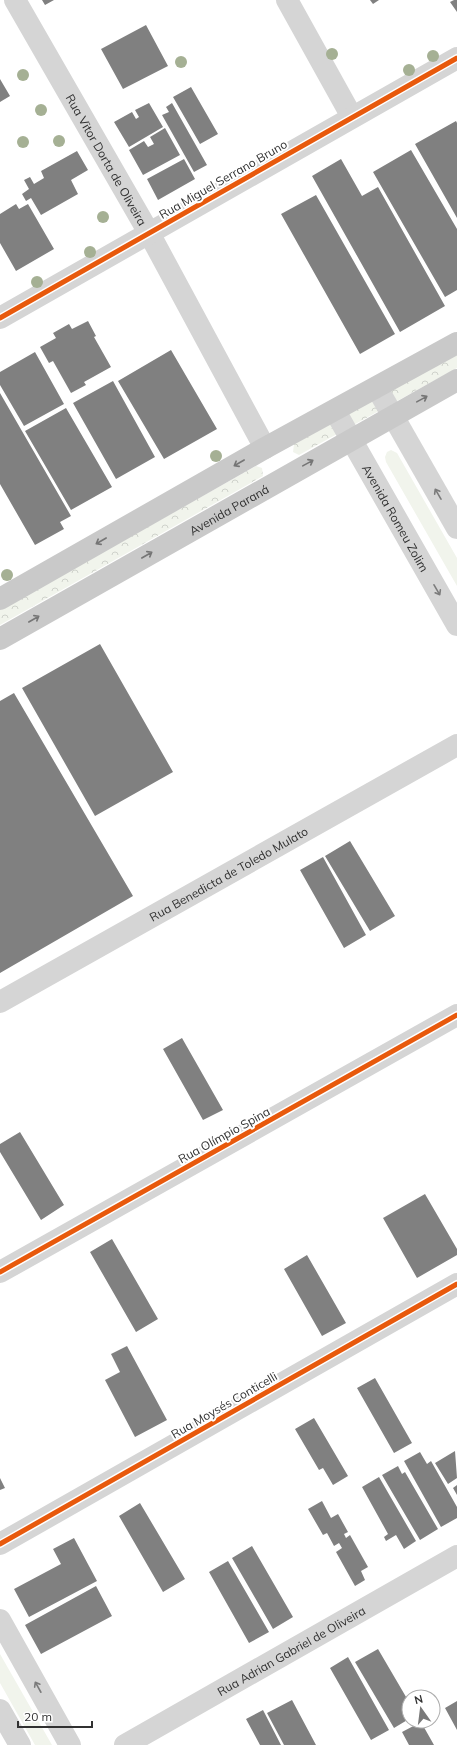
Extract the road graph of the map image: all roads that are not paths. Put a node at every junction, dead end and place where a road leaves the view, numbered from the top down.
1 (14, 0) edge
2 (287, 0) edge
3 (457, 58) edge
4 (352, 117) junction
5 (149, 233) junction
6 (0, 318) edge
7 (457, 343) edge
8 (457, 380) edge
9 (377, 388) junction
10 (335, 410) junction
11 (393, 415) junction
12 (351, 439) junction
13 (265, 448) junction
14 (282, 477) junction
15 (457, 528) edge
16 (0, 599) edge
17 (457, 625) edge
18 (0, 638) edge
19 (457, 745) edge
20 (0, 1002) edge
21 (457, 1015) edge
22 (0, 1272) edge
23 (457, 1284) edge
24 (0, 1544) edge
25 (457, 1556) edge
26 (0, 1620) edge
27 (0, 1710) edge
28 (20, 1745) edge
29 (70, 1745) edge
30 (125, 1745) edge

1 - 5 street, Rua Vitor Dorta de Oliveira
2 - 4 street
3 - 4 street, Rua Miguel Serrano Bruno
4 - 5 street, Rua Miguel Serrano Bruno
5 - 6 street, Rua Miguel Serrano Bruno
5 - 13 street, Rua Vitor Dorta de Oliveira
7 - 9 main road
11 -> 8 main road, Avenida Paraná
9 - 10 main road
9 - 11 street
10 - 12 street, Avenida Romeu Zolim
10 - 13 main road
11 - 12 main road, Avenida Paraná
15 -> 11 street
14 -> 12 main road, Avenida Paraná
12 -> 17 street, Avenida Romeu Zolim
13 - 14 main road
13 -> 16 main road
18 -> 14 main road, Avenida Paraná
19 - 20 street, Rua Benedicta de Toledo Mulato
21 - 22 street, Rua Olímpio Spina
23 - 24 street, Rua Moysés Conticelli
25 - 30 street, Rua Adrian Gabriel de Oliveira
29 -> 26 street
27 - 28 street

